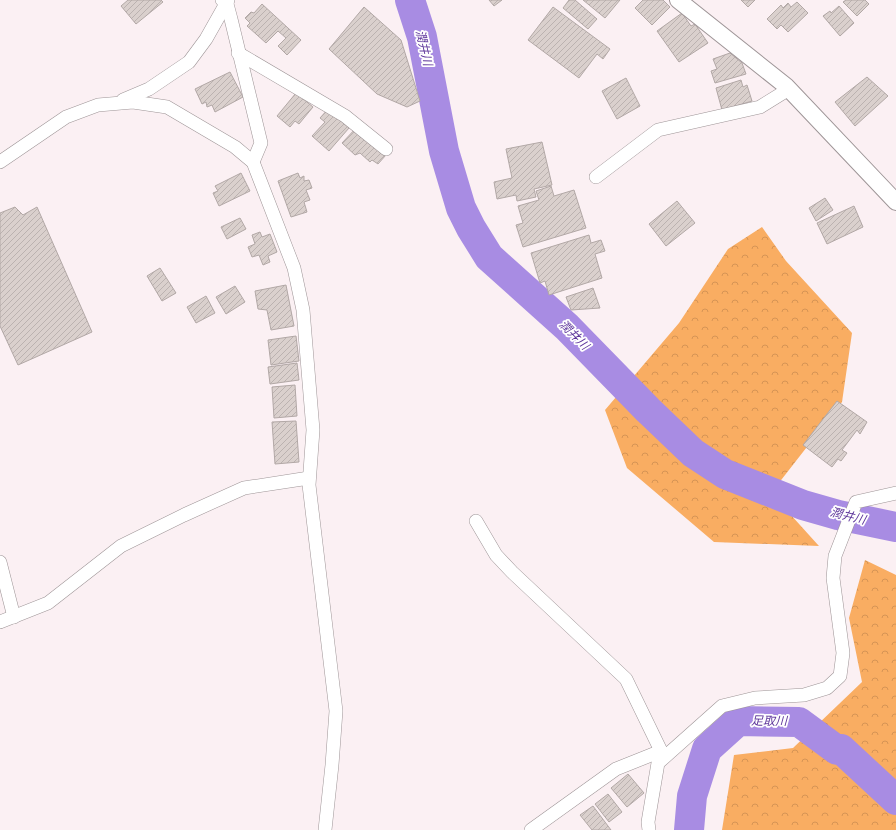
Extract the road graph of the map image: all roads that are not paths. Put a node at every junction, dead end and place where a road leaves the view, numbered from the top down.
1 (678, 0) edge
2 (226, 1) edge
3 (238, 52) junction
4 (789, 89) junction
5 (115, 104) junction
6 (386, 149) dead end
7 (0, 162) edge
8 (253, 162) junction
9 (596, 177) dead end
10 (896, 202) edge
11 (309, 478) junction
12 (896, 493) edge
13 (476, 522) dead end
14 (0, 563) edge
15 (14, 617) junction
16 (0, 622) edge
17 (659, 757) junction
18 (325, 830) edge
19 (530, 830) edge
20 (649, 830) edge

1 - 4 street
2 - 3 street
2 - 5 street
3 - 6 street
3 - 8 street
4 - 9 street
4 - 10 street
5 - 7 street
5 - 8 street
8 - 11 street
11 - 15 street
11 - 18 street
12 - 17 street
13 - 17 street
14 - 15 street
15 - 16 street
17 - 19 street
17 - 20 street

